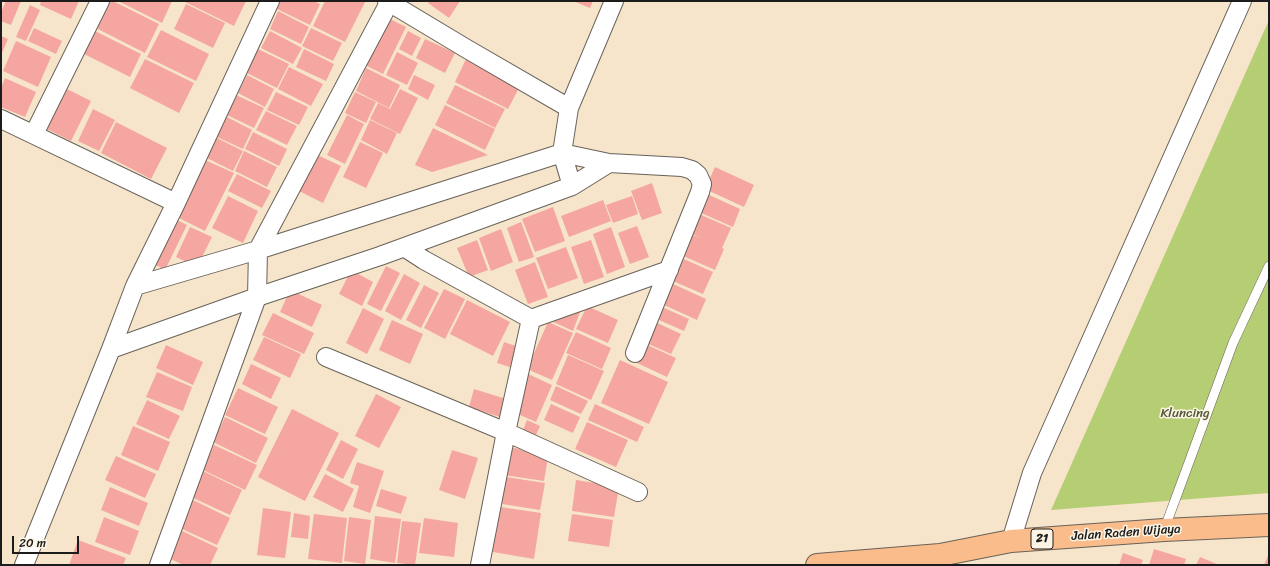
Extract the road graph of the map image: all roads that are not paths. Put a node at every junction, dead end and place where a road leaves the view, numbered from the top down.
1 (270, 1) edge
2 (389, 1) edge
3 (614, 1) edge
4 (1242, 1) edge
5 (96, 2) edge
6 (569, 108) junction
7 (1, 119) edge
8 (34, 134) junction
9 (562, 153) junction
10 (609, 163) junction
11 (572, 186) junction
12 (176, 203) junction
13 (404, 247) junction
14 (258, 250) junction
15 (1269, 266) edge
16 (669, 270) junction
17 (135, 286) junction
18 (257, 297) junction
19 (531, 319) junction
20 (111, 349) junction
21 (635, 353) dead end
22 (326, 357) dead end
23 (506, 432) junction
24 (638, 492) dead end
25 (1269, 525) edge
26 (1164, 530) junction
27 (1011, 541) junction
28 (940, 560) edge
29 (24, 565) edge
30 (159, 565) edge
31 (480, 565) edge
32 (817, 565) edge

1 - 12 street
2 - 6 street
2 - 14 street
3 - 6 street
4 - 27 street
5 - 8 street
6 - 9 street
7 - 8 street
8 - 12 street
9 - 10 street
9 - 11 street
9 - 14 street
10 - 11 street
10 - 16 street
11 - 13 street
12 - 17 street
13 - 18 street
13 - 19 street
14 - 17 street
14 - 18 street
15 - 26 lane
16 - 19 street
16 - 21 street
17 - 20 street
18 - 20 street
18 - 30 street
19 - 23 street
20 - 29 street
22 - 23 street
23 - 24 street
23 - 31 street
25 - 26 highway, Jalan Raden Wijaya / 21
26 - 27 highway, Jalan Raden Wijaya / 21
27 - 28 highway, Jalan Raden Wijaya / 21
28 - 32 highway, Jalan Raden Wijaya / 21

